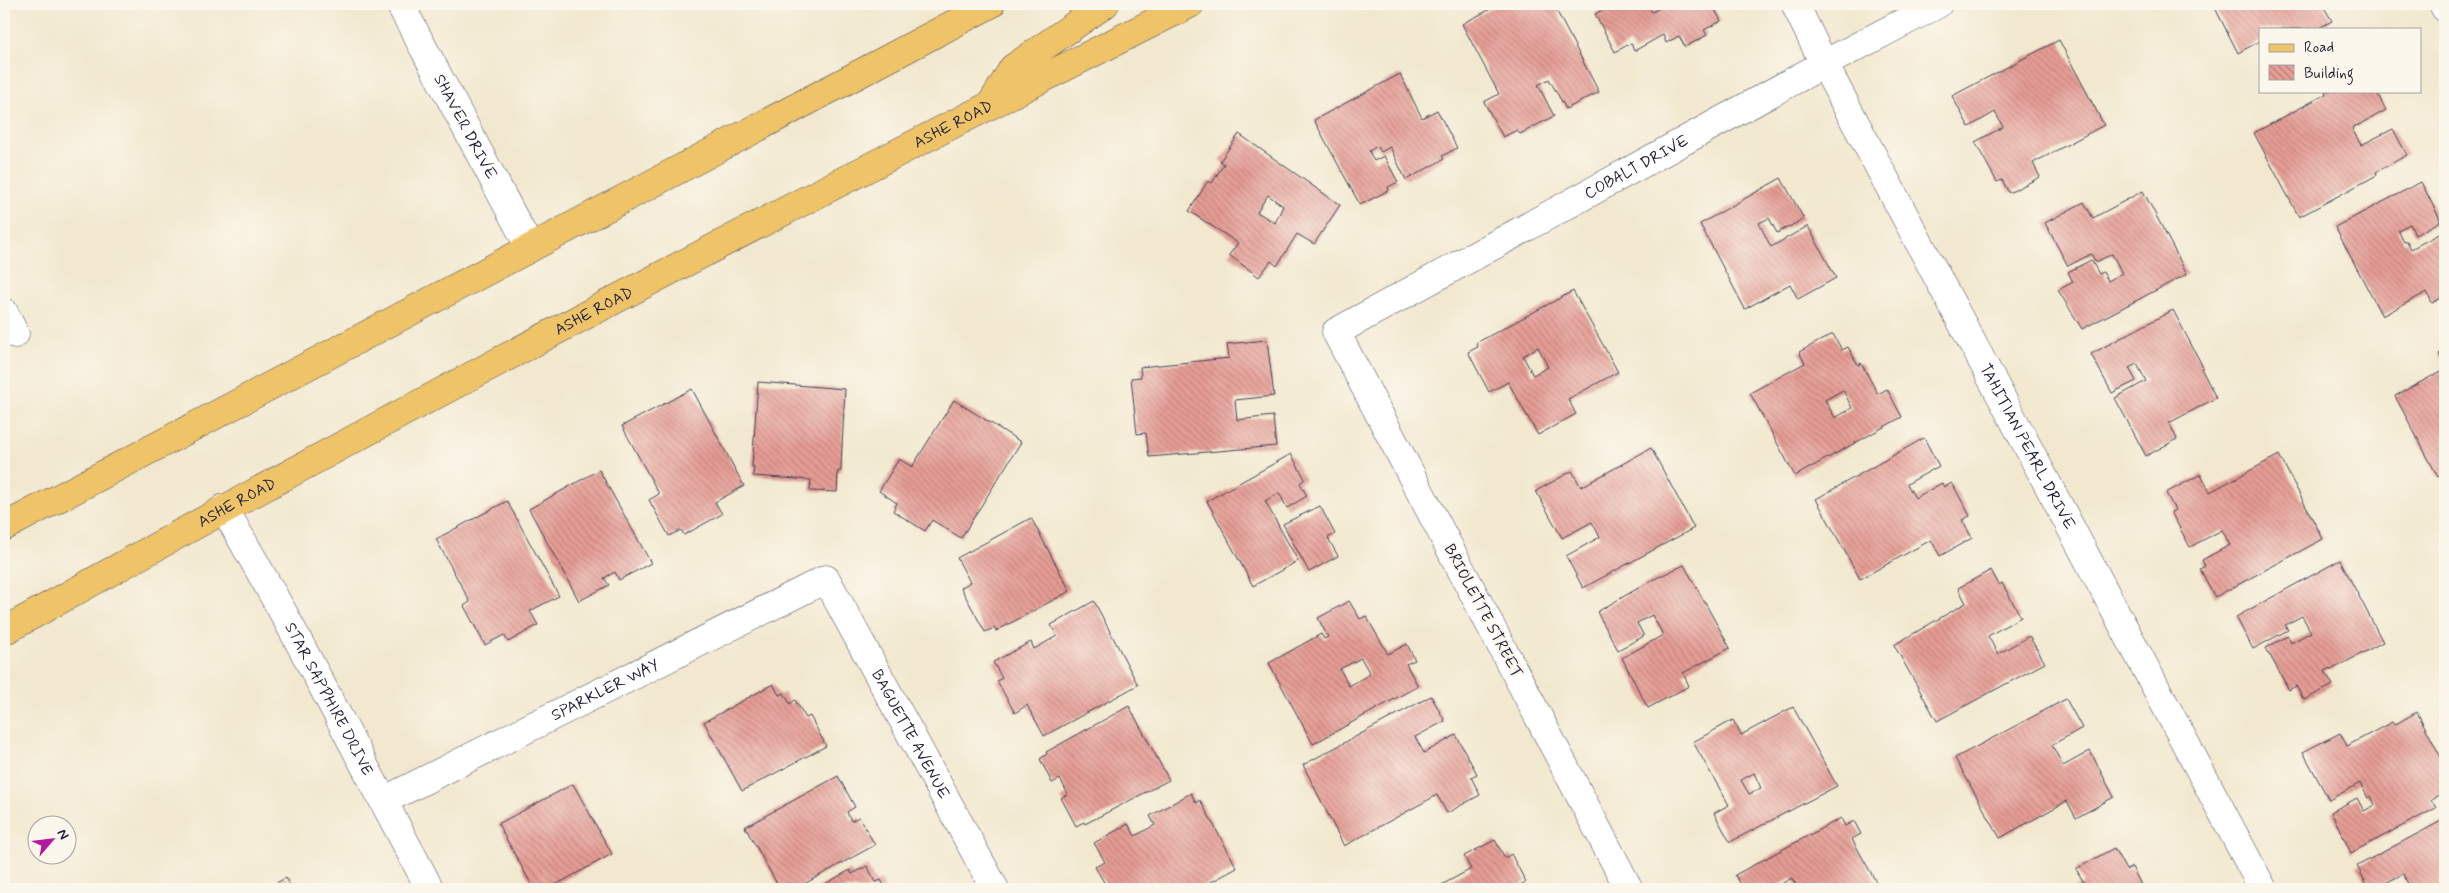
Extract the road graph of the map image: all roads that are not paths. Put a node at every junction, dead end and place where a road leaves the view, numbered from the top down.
1 (400, 4) edge
2 (991, 4) edge
3 (1105, 4) edge
4 (1190, 4) edge
5 (1795, 4) edge
6 (1938, 4) edge
7 (2443, 4) edge
8 (2445, 8) edge
9 (1824, 64) junction
10 (992, 103) junction
11 (530, 248) junction
12 (1336, 332) joint
13 (224, 508) junction
14 (4, 527) edge
15 (826, 580) joint
16 (4, 631) edge
17 (384, 800) junction
18 (430, 889) edge
19 (995, 889) edge
20 (1629, 889) edge
21 (2263, 889) edge

1 - 11 street, SHAVER DRIVE
2 - 11 main road
3 - 10 main road
4 - 10 main road, ASHE ROAD
5 - 9 street, TAHITIAN PEARL DRIVE
6 - 9 street, COBALT DRIVE
7 - 8 street
9 - 12 street, COBALT DRIVE
9 - 21 street, TAHITIAN PEARL DRIVE
10 - 13 main road, ASHE ROAD
11 - 14 main road
12 - 20 street, BRIOLETTE STREET
13 - 16 main road, ASHE ROAD
13 - 17 street, STAR SAPPHIRE DRIVE
15 - 17 street, SPARKLER WAY
15 - 19 street, BAGUETTE AVENUE
17 - 18 street, STAR SAPPHIRE DRIVE

